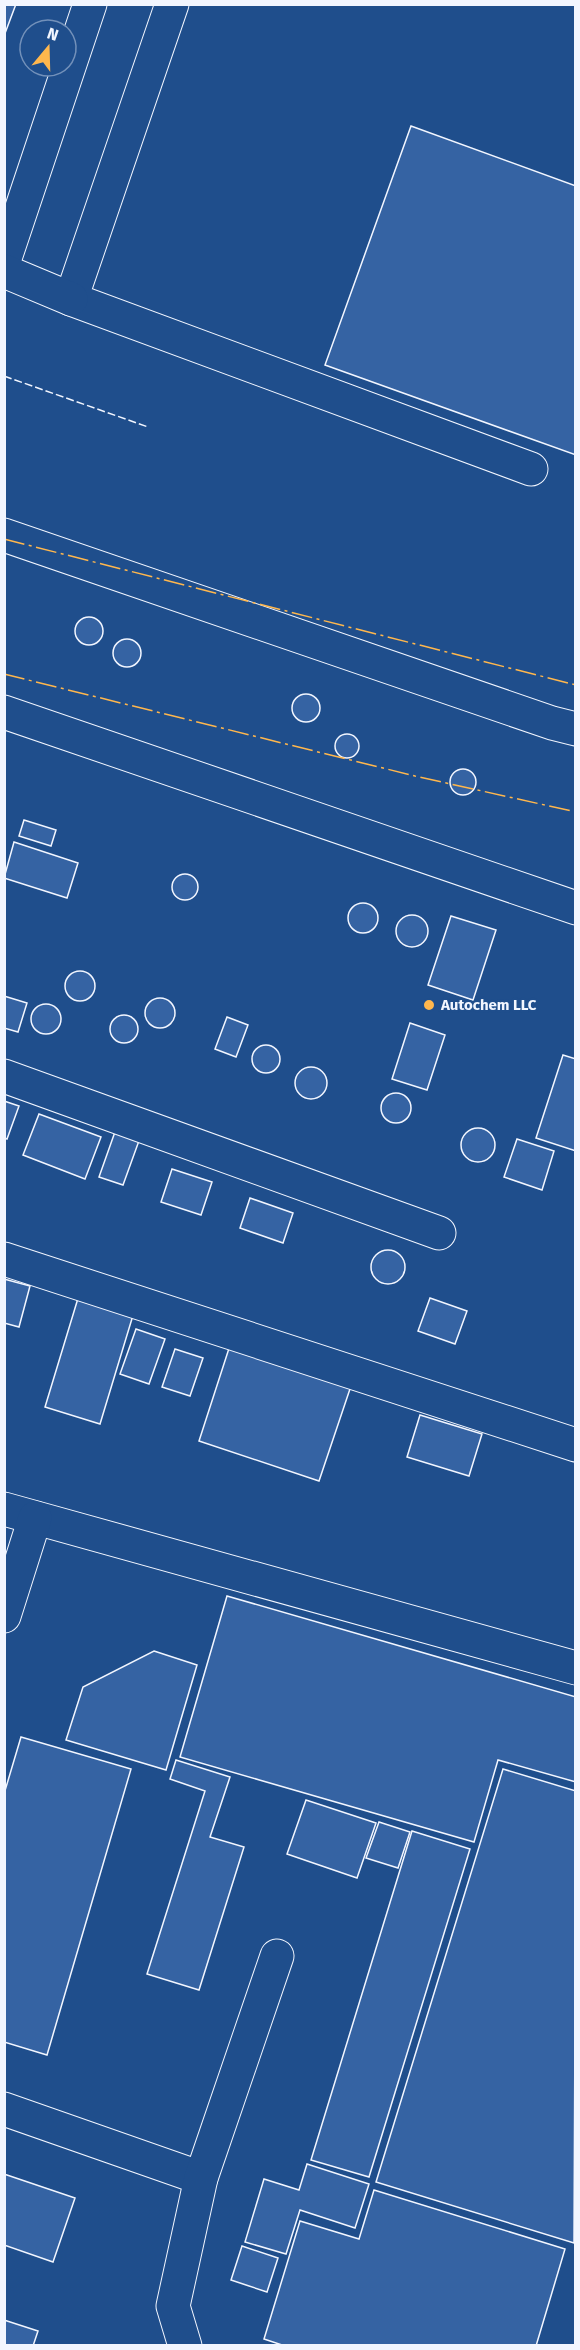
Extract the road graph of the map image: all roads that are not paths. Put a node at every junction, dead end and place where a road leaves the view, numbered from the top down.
1 (90, 4) edge
2 (172, 4) edge
3 (4, 261) edge
4 (4, 271) edge
5 (71, 299) junction
6 (531, 469) dead end
7 (4, 535) edge
8 (4, 712) edge
9 (576, 729) edge
10 (576, 909) edge
11 (4, 1076) edge
12 (439, 1233) dead end
13 (4, 1260) edge
14 (576, 1445) edge
15 (20, 1514) edge
16 (4, 1616) edge
17 (576, 1668) edge
18 (277, 1956) dead end
19 (4, 2109) edge
20 (201, 2178) junction
21 (185, 2346) edge

1 - 3 street
2 - 5 street
4 - 5 street
5 - 6 street
7 - 9 street
8 - 10 street
11 - 12 street
13 - 14 street
15 - 16 street
15 - 17 street
18 - 20 street
19 - 20 street
20 - 21 street

